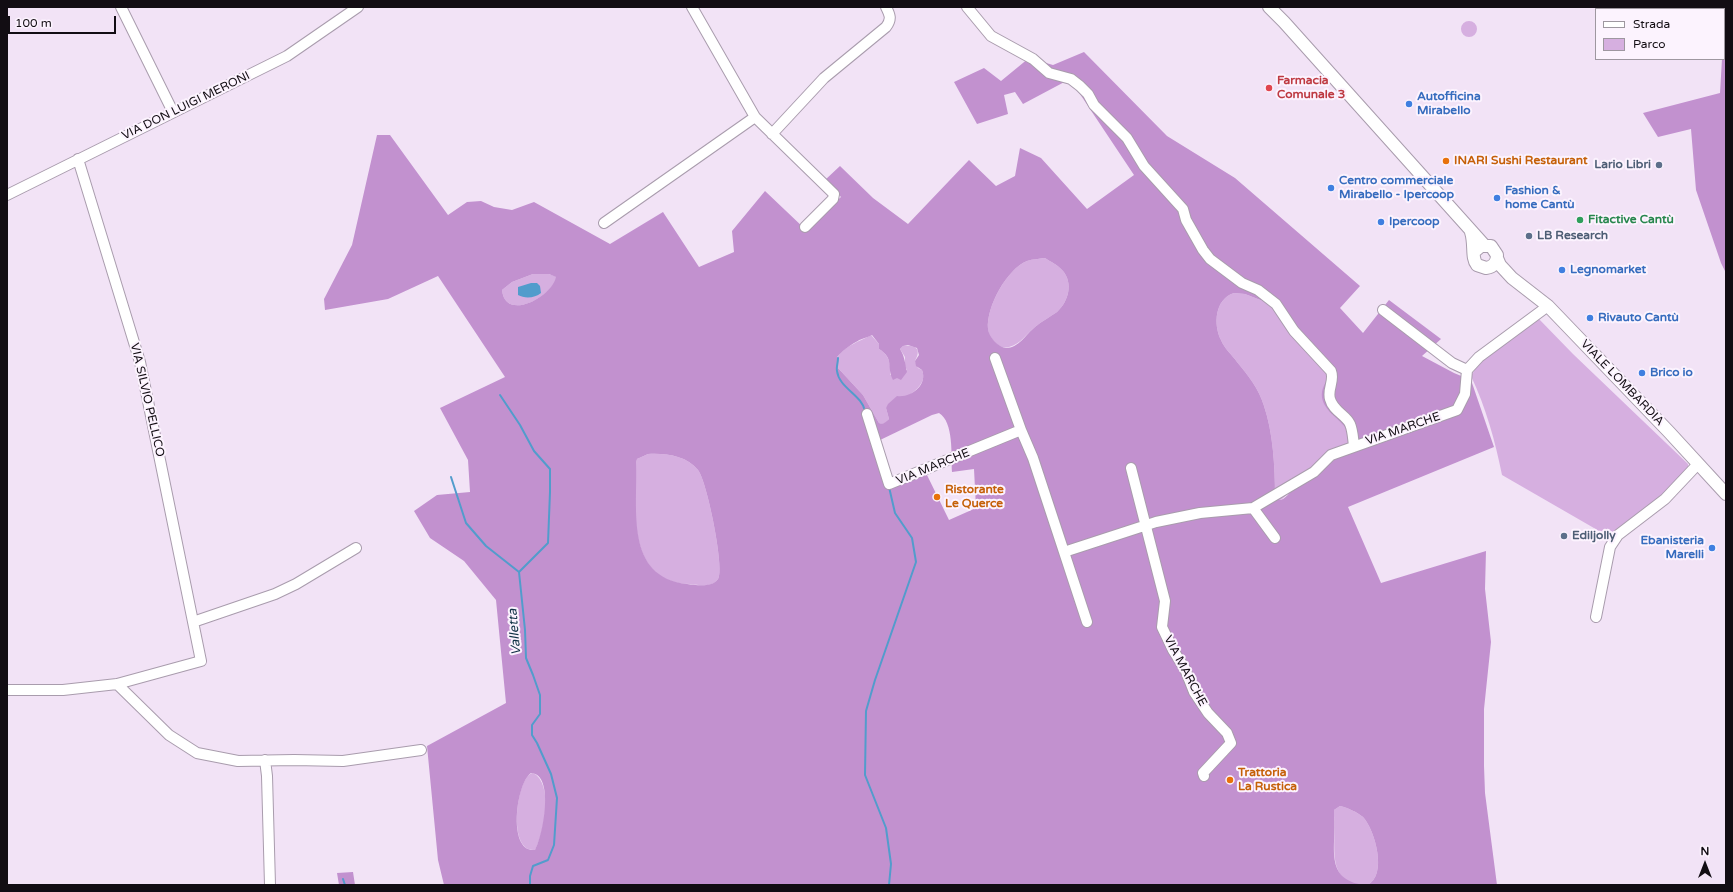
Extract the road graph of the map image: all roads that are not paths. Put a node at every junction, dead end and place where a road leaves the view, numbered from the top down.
1 (121, 7) edge
2 (358, 7) edge
3 (692, 7) edge
4 (886, 7) edge
5 (967, 7) edge
6 (1259, 7) edge
7 (1269, 7) edge
8 (173, 112) junction
9 (756, 117) junction
10 (772, 134) junction
11 (78, 160) junction
12 (7, 194) edge
13 (604, 223) dead end
14 (805, 227) dead end
15 (1479, 248) junction
16 (1493, 263) junction
17 (1548, 306) junction
18 (1383, 310) dead end
19 (995, 358) dead end
20 (1467, 370) junction
21 (867, 414) dead end
22 (1021, 430) junction
23 (1354, 446) junction
24 (1698, 464) junction
25 (1131, 468) dead end
26 (1726, 494) edge
27 (1253, 508) junction
28 (1146, 526) junction
29 (1275, 538) dead end
30 (356, 548) dead end
31 (1064, 552) junction
32 (1596, 617) dead end
33 (193, 622) junction
34 (1087, 622) dead end
35 (118, 684) junction
36 (7, 690) edge
37 (421, 750) dead end
38 (265, 760) junction
39 (1204, 776) dead end
40 (270, 885) edge

1 - 8 street
2 - 8 street, VIA DON LUIGI MERONI
3 - 9 street
4 - 10 street
5 - 23 street
6 - 7 main road
7 - 15 main road
8 - 11 street, VIA DON LUIGI MERONI
9 - 10 street
9 - 13 street
10 - 14 street
11 - 12 street, VIA DON LUIGI MERONI
11 - 33 street, VIA SILVIO PELLICO
15 - 16 main road
15 - 16 main road
16 - 17 main road, VIALE LOMBARDIA
17 - 20 street
17 - 24 main road, VIALE LOMBARDIA
18 - 20 street
19 - 22 street
20 - 23 street, VIA MARCHE
21 - 22 street, VIA MARCHE
22 - 31 street
23 - 27 street, VIA MARCHE
24 - 26 main road, VIALE LOMBARDIA
24 - 32 street
25 - 28 street, VIA MARCHE
27 - 28 street, VIA MARCHE
27 - 29 street
28 - 31 street, VIA MARCHE
28 - 39 street, VIA MARCHE
30 - 33 street
31 - 34 street
33 - 35 street, VIA SILVIO PELLICO
35 - 36 street
35 - 38 street
37 - 38 street
38 - 40 street

